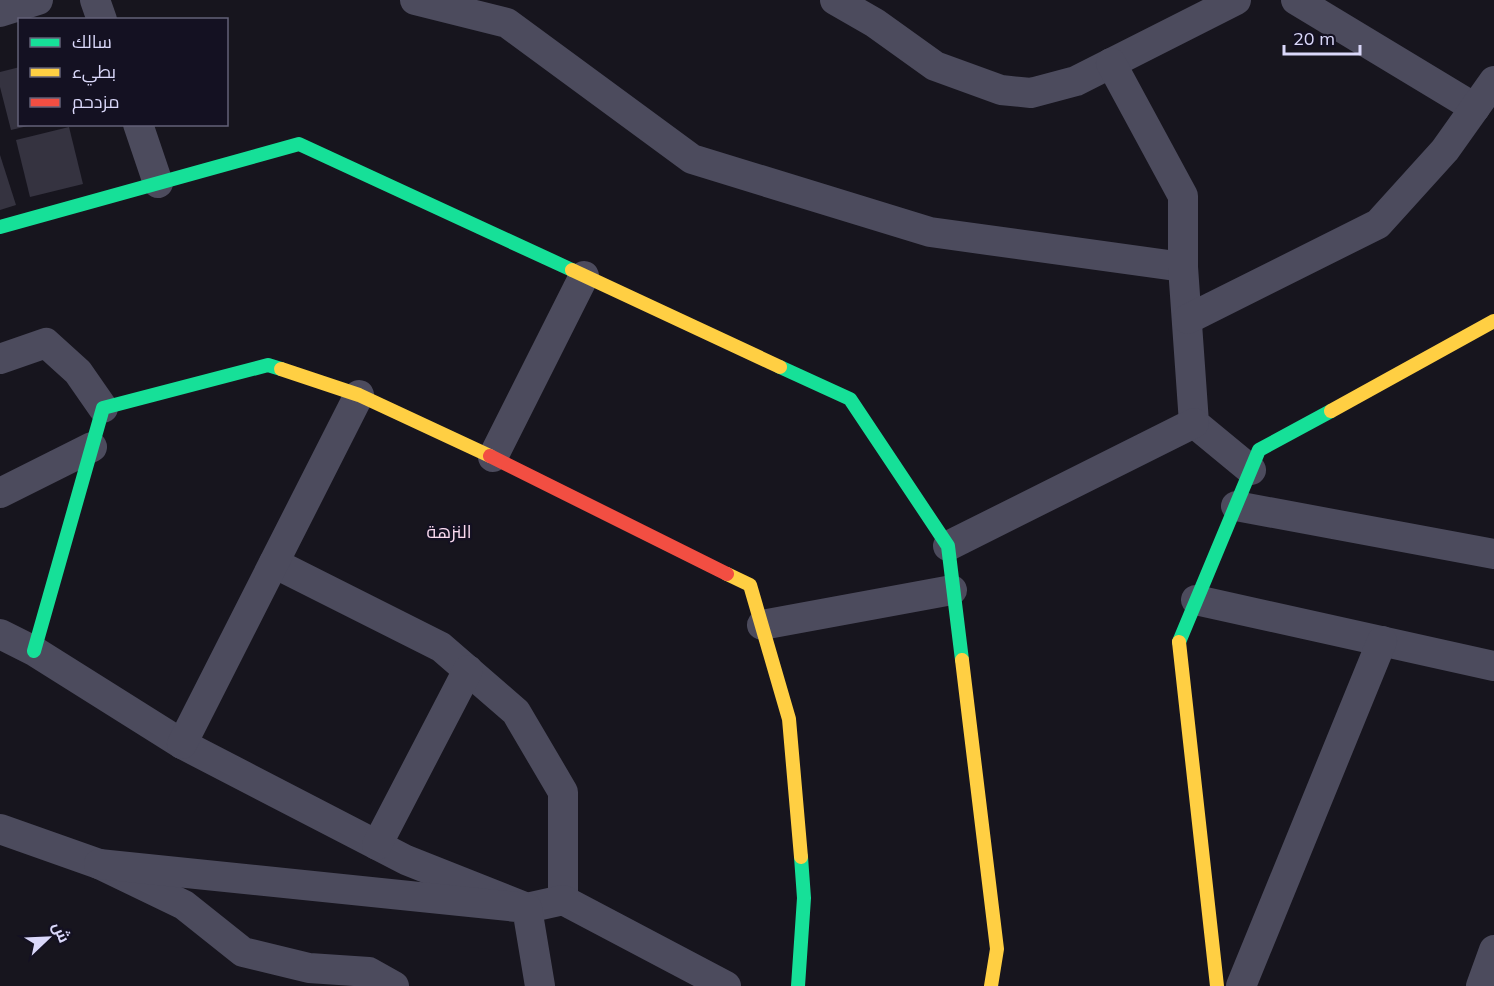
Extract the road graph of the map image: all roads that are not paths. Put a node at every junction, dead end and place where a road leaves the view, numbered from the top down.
1 (38, 0) edge
2 (95, 0) edge
3 (415, 0) edge
4 (835, 0) edge
5 (1236, 0) edge
6 (1296, 0) edge
7 (0, 12) edge
8 (101, 18) edge
9 (1111, 63) junction
10 (1494, 81) edge
11 (1475, 108) junction
12 (139, 126) edge
13 (158, 183) junction
14 (0, 227) edge
15 (1183, 267) junction
16 (584, 276) junction
17 (1188, 319) junction
18 (1494, 321) edge
19 (0, 359) edge
20 (359, 395) junction
21 (104, 408) junction
22 (1194, 423) junction
23 (92, 447) junction
24 (493, 457) junction
25 (1251, 470) junction
26 (0, 493) edge
27 (1236, 506) junction
28 (948, 546) junction
29 (1494, 554) edge
30 (274, 563) junction
31 (952, 590) junction
32 (1196, 600) junction
33 (762, 625) junction
34 (0, 634) edge
35 (1382, 641) junction
36 (34, 651) junction
37 (1494, 666) edge
38 (468, 670) junction
39 (182, 744) junction
40 (3, 838) edge
41 (377, 845) junction
42 (99, 864) junction
43 (563, 900) junction
44 (526, 908) junction
45 (1494, 950) edge
46 (394, 986) edge
47 (540, 986) edge
48 (726, 986) edge
49 (798, 986) edge
50 (991, 986) edge
51 (1217, 986) edge
52 (1241, 986) edge
53 (1481, 986) edge

1 - 7 street
2 - 8 street
3 - 15 street
4 - 9 street
5 - 9 street
6 - 11 street
9 - 15 street
10 - 11 street
11 - 17 street
12 - 13 street
13 - 14 street
13 - 16 street
15 - 17 street
16 - 24 street
16 - 28 street
17 - 22 street
18 - 25 street
19 - 21 street
20 - 21 street
20 - 24 street
20 - 30 street
21 - 23 street
22 - 25 street
22 - 28 street
23 - 26 street
23 - 36 street
24 - 33 street
25 - 27 street
27 - 29 street
27 - 32 street
28 - 31 street
30 - 38 street
30 - 39 street
31 - 33 street
31 - 50 street
32 - 35 street
32 - 51 street
33 - 49 street
34 - 36 street
35 - 37 street
35 - 52 street
36 - 39 street
38 - 41 street
38 - 43 street
39 - 41 street
40 - 42 street
41 - 44 street
42 - 44 street
42 - 46 street
43 - 44 street
43 - 48 street
44 - 47 street
45 - 53 street

